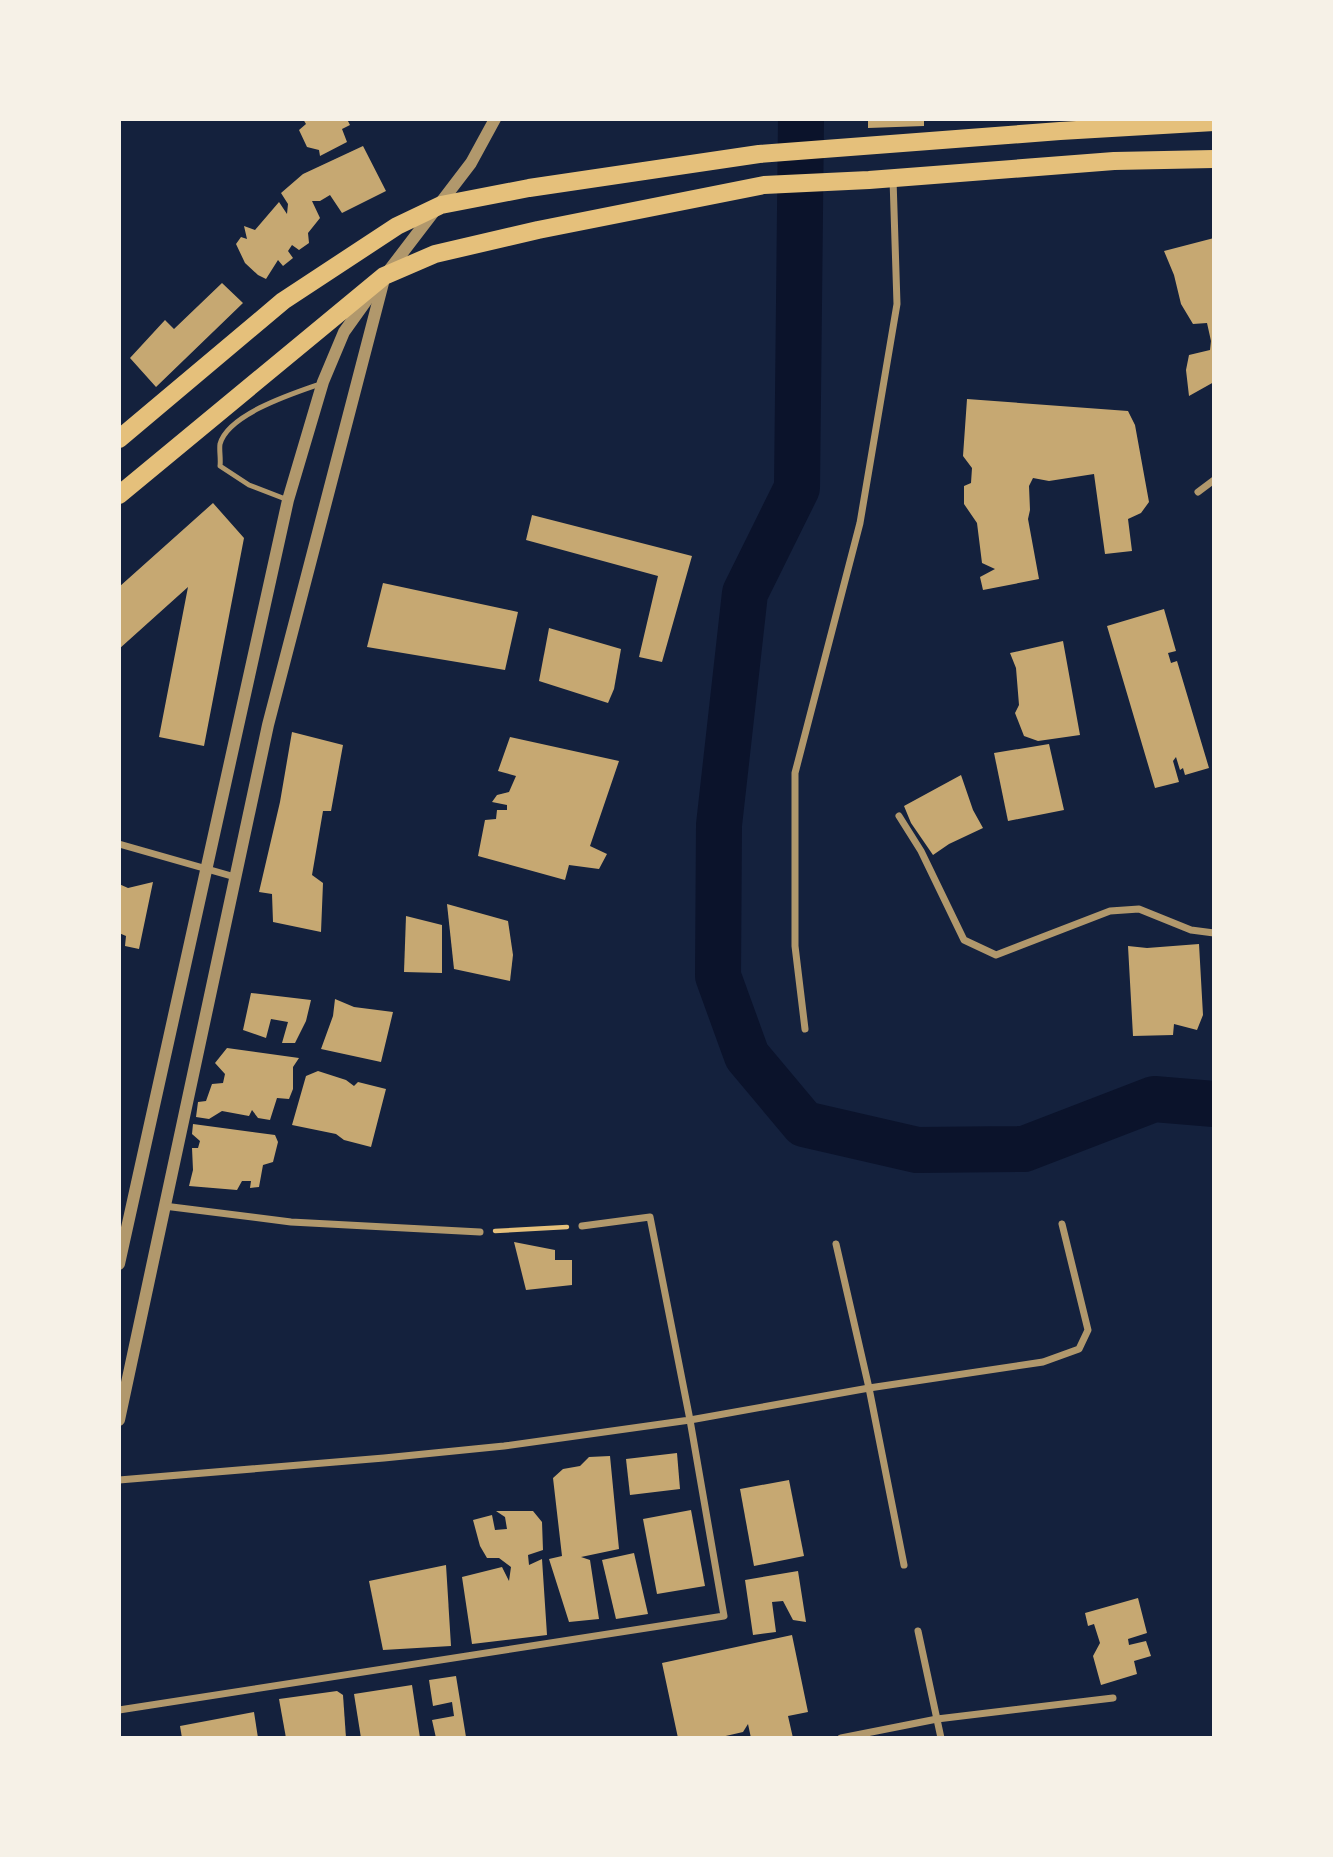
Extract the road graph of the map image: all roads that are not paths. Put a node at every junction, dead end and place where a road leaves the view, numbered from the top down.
1 (495, 119) edge
2 (1214, 122) edge
3 (1214, 159) edge
4 (893, 178) junction
5 (441, 205) junction
6 (384, 276) junction
7 (323, 383) junction
8 (123, 431) edge
9 (1214, 480) edge
10 (1198, 492) dead end
11 (119, 495) edge
12 (288, 500) junction
13 (899, 816) dead end
14 (119, 844) edge
15 (206, 870) junction
16 (235, 877) junction
17 (1214, 933) edge
18 (805, 1029) dead end
19 (164, 1206) junction
20 (1062, 1224) dead end
21 (582, 1226) road end
22 (480, 1232) road end
23 (836, 1244) dead end
24 (119, 1264) edge
25 (869, 1388) junction
26 (119, 1420) edge
27 (690, 1420) junction
28 (119, 1480) edge
29 (904, 1565) dead end
30 (918, 1631) dead end
31 (1113, 1698) dead end
32 (119, 1710) edge
33 (937, 1720) junction
34 (841, 1738) edge
35 (941, 1738) edge

1 - 5 street
2 - 5 main road
3 - 4 main road
4 - 6 main road
4 - 18 street
5 - 6 street
5 - 8 main road
6 - 7 street
6 - 11 main road
6 - 16 street
7 - 12 street
7 - 12 lane
9 - 10 street
12 - 15 street
13 - 17 street
14 - 15 street
15 - 16 street
15 - 24 street
16 - 19 street
19 - 22 street
19 - 26 street
20 - 25 street
21 - 27 street
23 - 25 street
25 - 27 street
25 - 29 street
27 - 28 street
27 - 32 street
30 - 33 street
31 - 33 street
33 - 34 street
33 - 35 street

